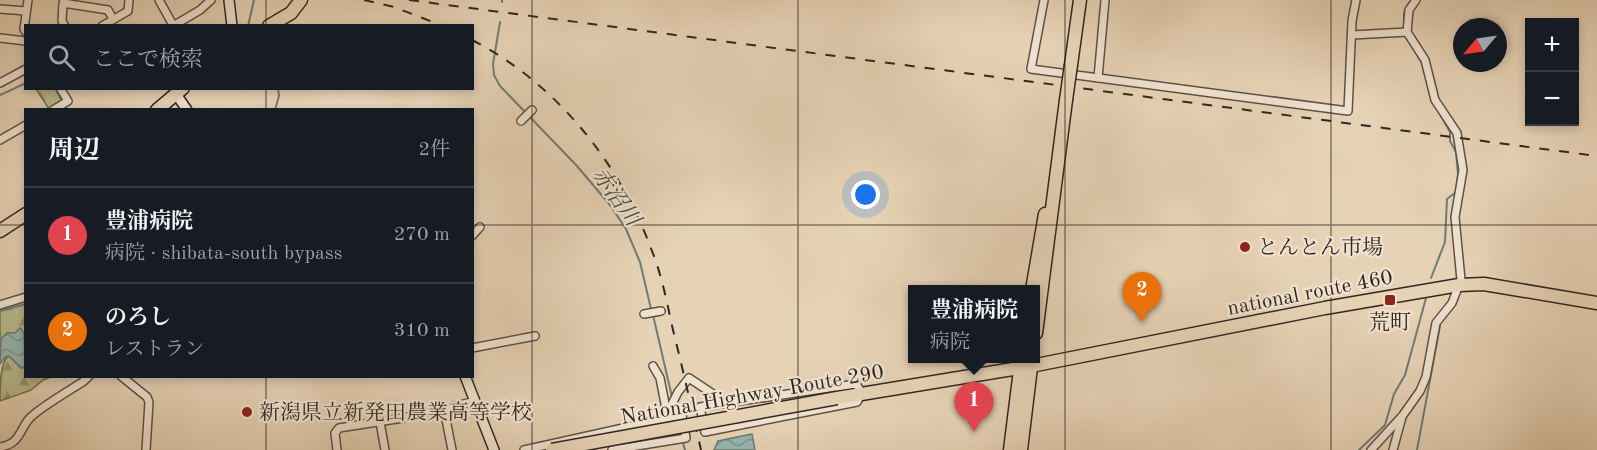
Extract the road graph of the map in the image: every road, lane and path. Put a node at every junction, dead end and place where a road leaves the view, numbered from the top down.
1 (28, 0) edge
2 (129, 0) edge
3 (159, 0) edge
4 (211, 0) edge
5 (229, 0) edge
6 (301, 0) edge
7 (1044, 0) edge
8 (1080, 0) edge
9 (1105, 0) edge
10 (1356, 0) edge
11 (1416, 0) edge
12 (0, 9) edge
13 (26, 12) junction
14 (113, 19) junction
15 (25, 24) edge
16 (64, 24) edge
17 (105, 24) edge
18 (172, 24) edge
19 (175, 24) edge
20 (232, 24) edge
21 (272, 24) edge
22 (1407, 32) junction
23 (1352, 35) junction
24 (0, 38) edge
25 (24, 41) edge
26 (24, 70) edge
27 (1098, 78) junction
28 (0, 83) edge
29 (61, 90) edge
30 (180, 92) edge
31 (58, 108) edge
32 (160, 108) edge
33 (186, 108) edge
34 (532, 110) dead end
35 (521, 121) dead end
36 (24, 126) edge
37 (0, 140) edge
38 (1061, 142) junction
39 (24, 215) edge
40 (480, 227) dead end
41 (0, 231) edge
42 (474, 234) edge
43 (1033, 285) edge
44 (1459, 285) junction
45 (1040, 296) edge
46 (24, 298) edge
47 (1597, 303) edge
48 (0, 305) edge
49 (661, 311) dead end
50 (644, 314) dead end
51 (535, 336) dead end
52 (474, 348) edge
53 (1040, 360) edge
54 (1026, 363) edge
55 (653, 366) dead end
56 (86, 378) edge
57 (123, 378) edge
58 (466, 378) edge
59 (862, 393) junction
60 (476, 401) junction
61 (725, 402) junction
62 (444, 409) junction
63 (1403, 415) junction
64 (666, 416) junction
65 (380, 422) junction
66 (672, 440) junction
67 (654, 446) edge
68 (0, 447) edge
69 (636, 448) edge
70 (146, 450) edge
71 (337, 450) edge
72 (385, 450) edge
73 (452, 450) edge
74 (494, 450) edge
75 (524, 450) edge
76 (552, 450) edge
77 (612, 450) edge
78 (674, 450) edge
79 (1010, 450) edge
80 (1021, 450) edge
81 (1371, 450) edge
82 (1392, 450) edge

1 - 13 street
2 - 14 street
3 - 18 street
4 - 19 street
5 - 20 street
6 - 21 highway
7 - 27 street
8 - 38 highway, bridge
9 - 27 street
10 - 23 street
11 - 22 street
12 - 13 street
13 - 15 street
14 - 16 street
14 - 17 street
22 - 23 street
22 - 44 street
23 - 27 street
24 - 25 street
26 - 28 street
29 - 31 street
30 - 32 highway
30 - 33 street
34 - 35 street
36 - 37 street
38 - 43 highway
38 - 45 highway
39 - 41 highway
40 - 42 street
44 - 47 highway, national route 460
44 - 53 highway, national route 460
44 - 63 street
46 - 48 street
49 - 50 street
51 - 52 street
54 - 59 highway, National Highway Route 290
54 - 79 highway
54 - 80 highway
55 - 64 street
56 - 68 street
57 - 70 street
58 - 60 street
59 - 61 street
59 - 61 street
59 - 76 highway, National Highway Route 290, bridge
60 - 62 street
60 - 74 street
61 - 64 street
62 - 65 street
62 - 73 street
63 - 81 street
63 - 82 street
64 - 66 street
64 - 75 street
65 - 71 street
65 - 72 street
66 - 67 street
66 - 78 street
67 - 69 street
69 - 77 street

